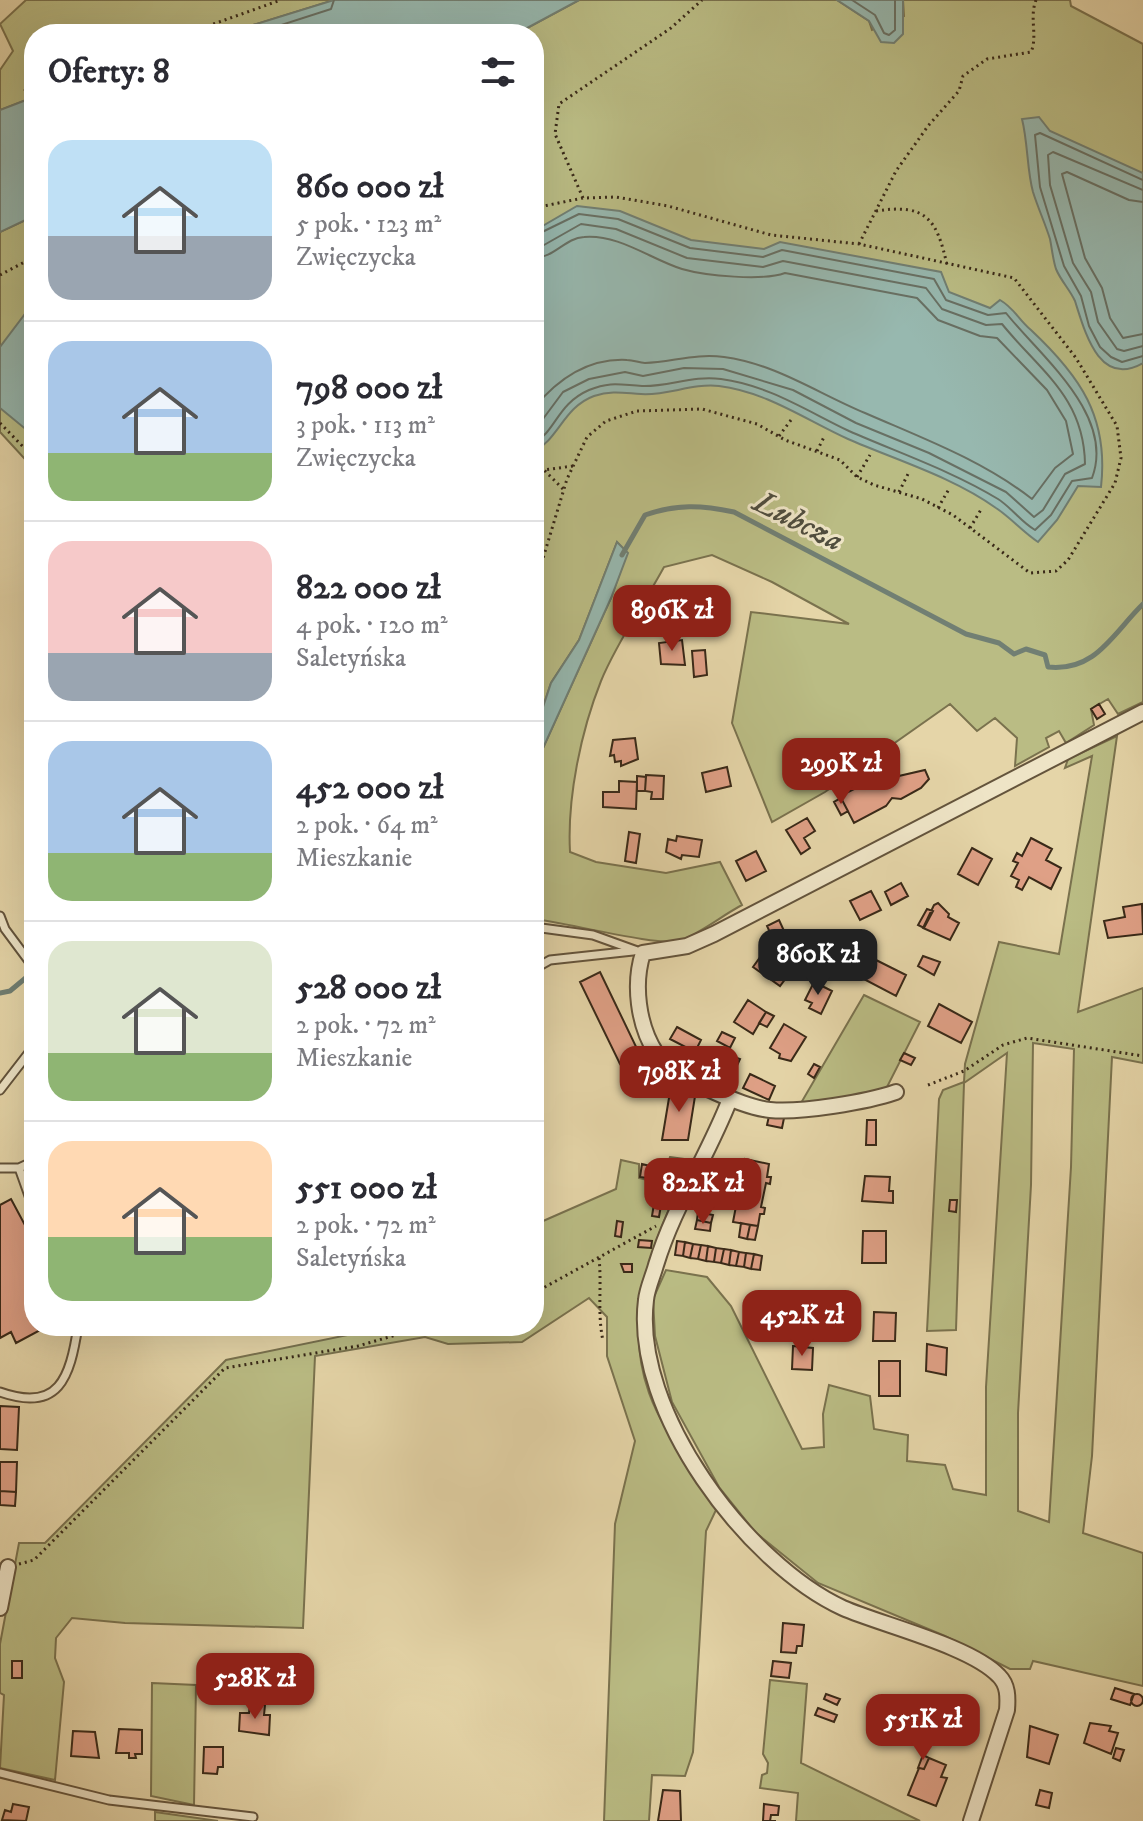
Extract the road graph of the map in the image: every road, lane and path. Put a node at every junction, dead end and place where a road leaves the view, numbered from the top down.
1 (281, 0) edge
2 (702, 0) edge
3 (1036, 0) edge
4 (213, 24) edge
5 (583, 198) junction
6 (544, 206) edge
7 (876, 211) junction
8 (859, 244) junction
9 (24, 262) edge
10 (947, 265) junction
11 (0, 275) edge
12 (791, 420) dead end
13 (0, 423) edge
14 (825, 435) dead end
15 (779, 436) junction
16 (24, 448) edge
17 (817, 451) junction
18 (870, 455) dead end
19 (573, 466) junction
20 (544, 470) joint
21 (909, 472) dead end
22 (857, 477) junction
23 (949, 489) dead end
24 (564, 490) junction
25 (899, 492) junction
26 (938, 508) junction
27 (982, 508) dead end
28 (970, 528) junction
29 (544, 555) edge
30 (1143, 712) edge
31 (0, 916) edge
32 (544, 928) edge
33 (2, 929) edge
34 (640, 952) junction
35 (24, 956) edge
36 (544, 963) edge
37 (1143, 1056) edge
38 (24, 1059) edge
39 (928, 1085) dead end
40 (0, 1090) edge
41 (896, 1092) dead end
42 (730, 1099) junction
43 (24, 1166) edge
44 (0, 1168) edge
45 (19, 1168) junction
46 (24, 1182) edge
47 (668, 1225) junction
48 (599, 1258) junction
49 (544, 1288) edge
50 (75, 1336) edge
51 (392, 1336) edge
52 (603, 1341) dead end
53 (0, 1392) edge
54 (8, 1567) joint
55 (0, 1608) edge
56 (0, 1773) edge
57 (253, 1817) dead end
58 (971, 1821) edge

1 - 4 path
2 - 5 path
3 - 7 path
5 - 6 path
5 - 8 path
7 - 8 path
7 - 10 path
8 - 10 path
9 - 11 path
10 - 28 path
12 - 15 path
13 - 16 path
14 - 17 path
15 - 17 path
15 - 19 path
17 - 22 path
18 - 22 path
19 - 20 path
19 - 24 path
20 - 24 path
21 - 25 path
22 - 25 path
23 - 26 path
24 - 29 path
25 - 26 path
26 - 28 path
27 - 28 path
30 - 34 street
31 - 33 lane
32 - 34 lane
33 - 35 lane
34 - 36 lane
34 - 42 street
37 - 39 path
38 - 40 lane
41 - 42 street
42 - 47 street
43 - 45 lane
44 - 45 lane
45 - 46 lane
47 - 48 path
47 - 58 street
48 - 49 path
48 - 52 path
50 - 53 lane
51 - 54 path
54 - 55 street
56 - 57 lane

